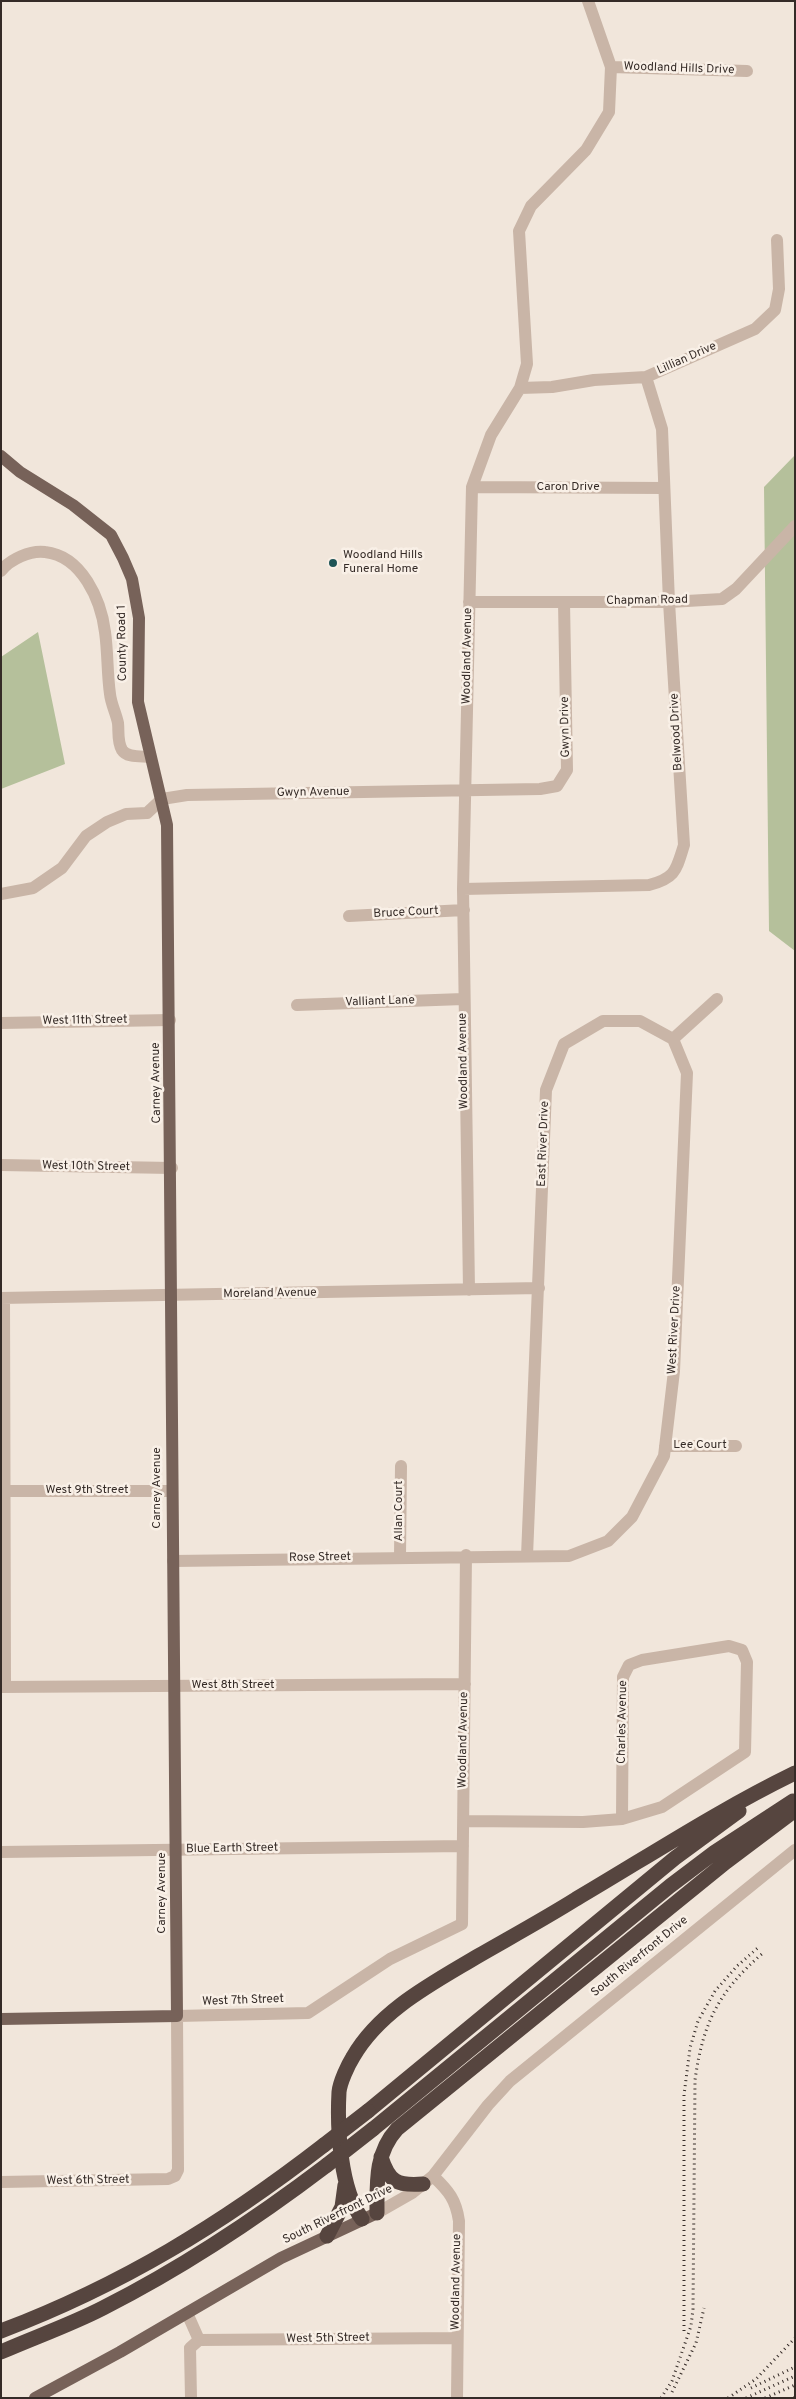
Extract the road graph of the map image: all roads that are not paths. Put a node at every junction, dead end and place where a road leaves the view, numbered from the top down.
1 (588, 1) edge
2 (610, 67) junction
3 (747, 71) dead end
4 (777, 240) dead end
5 (646, 377) junction
6 (520, 388) junction
7 (1, 456) edge
8 (472, 487) junction
9 (664, 488) junction
10 (795, 526) edge
11 (1, 571) edge
12 (468, 602) junction
13 (564, 602) junction
14 (669, 602) junction
15 (150, 757) junction
16 (465, 790) junction
17 (162, 799) junction
18 (463, 889) junction
19 (1, 894) edge
20 (464, 910) junction
21 (350, 916) dead end
22 (463, 999) junction
23 (717, 999) dead end
24 (297, 1005) dead end
25 (170, 1020) junction
26 (1, 1023) edge
27 (673, 1040) junction
28 (1, 1166) edge
29 (172, 1168) junction
30 (539, 1288) junction
31 (469, 1290) junction
32 (172, 1296) junction
33 (3, 1298) edge
34 (665, 1446) junction
35 (736, 1446) dead end
36 (401, 1466) dead end
37 (4, 1490) edge
38 (172, 1491) junction
39 (466, 1555) junction
40 (400, 1556) junction
41 (528, 1556) junction
42 (173, 1561) junction
43 (465, 1684) junction
44 (174, 1686) junction
45 (3, 1687) edge
46 (795, 1774) edge
47 (795, 1800) edge
48 (795, 1810) edge
49 (622, 1819) junction
50 (464, 1821) junction
51 (463, 1846) junction
52 (177, 1850) junction
53 (795, 1850) edge
54 (1, 1852) edge
55 (462, 1924) joint
56 (177, 2016) junction
57 (1, 2019) edge
58 (381, 2155) junction
59 (175, 2176) joint
60 (428, 2180) junction
61 (1, 2182) edge
62 (345, 2184) junction
63 (377, 2213) junction
64 (362, 2219) junction
65 (327, 2236) junction
66 (187, 2313) junction
67 (2, 2330) edge
68 (456, 2338) junction
69 (199, 2340) junction
70 (2, 2351) edge
71 (35, 2398) edge
72 (191, 2398) edge
73 (456, 2398) edge

1 - 2 street, Woodland Avenue
2 - 3 street, Woodland Hills Drive
2 - 6 street, Woodland Avenue
4 - 5 street, Lillian Drive
5 - 6 street, Lillian Drive
5 - 9 street, Belwood Drive
6 - 8 street, Woodland Avenue
7 - 15 main road, County Road 1
8 - 9 street, Caron Drive
8 - 12 street, Woodland Avenue
9 - 14 street, Belwood Drive
10 - 14 street, Chapman Road
11 - 15 street
12 - 13 street, Chapman Road
12 - 16 street, Woodland Avenue
13 - 14 street, Chapman Road
13 - 16 street, Gwyn Drive
14 - 18 street, Belwood Drive
15 - 17 main road, County Road 1
16 - 17 street, Gwyn Avenue
16 - 18 street, Woodland Avenue
17 - 19 street
17 - 25 main road, Carney Avenue
18 - 20 street, Woodland Avenue
20 - 21 street, Bruce Court
20 - 22 street, Woodland Avenue
22 - 24 street, Valliant Lane
22 - 31 street, Woodland Avenue
23 - 27 street
25 - 26 street, West 11th Street
25 - 29 main road, Carney Avenue
27 - 30 street, East River Drive
27 - 34 street, West River Drive
28 - 29 street, West 10th Street
29 - 32 main road, Carney Avenue
30 - 31 street, Moreland Avenue
30 - 41 street
31 - 32 street, Moreland Avenue
32 - 33 street, Moreland Avenue
32 - 38 main road, Carney Avenue
33 - 37 street
34 - 35 street, Lee Court
34 - 41 street, West River Drive
36 - 40 street, Allan Court
37 - 38 street, West 9th Street
37 - 45 street
38 - 42 main road, Carney Avenue
39 - 40 street, Rose Street
39 - 41 street, West River Drive
39 - 43 street, Woodland Avenue
40 - 42 street, Rose Street
42 - 44 main road, Carney Avenue
43 - 44 street, West 8th Street
43 - 50 street, Woodland Avenue
44 - 45 street, West 8th Street
44 - 52 main road, Carney Avenue
46 - 62 highway
46 - 67 highway, bridge
47 - 70 highway, bridge
48 - 58 highway
49 - 49 street, Charles Avenue
49 - 50 street
50 - 51 street, Woodland Avenue
51 - 52 street, Blue Earth Street
51 - 55 street, Woodland Avenue
52 - 54 street, Blue Earth Street
52 - 56 main road, Carney Avenue
53 - 60 street, South Riverfront Drive
55 - 56 street, West 7th Street
56 - 57 main road, West 7th Street
56 - 59 street, Carney Avenue
58 - 60 highway
58 - 63 highway
59 - 61 street, West 6th Street
60 - 63 street, South Riverfront Drive
60 - 68 street, Woodland Avenue
62 - 64 highway
62 - 65 highway
63 - 64 main road, South Riverfront Drive
64 - 65 main road, South Riverfront Drive
65 - 66 main road, South Riverfront Drive
66 - 69 street
66 - 71 main road, South Riverfront Drive
68 - 69 street, West 5th Street
68 - 73 street, Woodland Avenue
69 - 72 street

